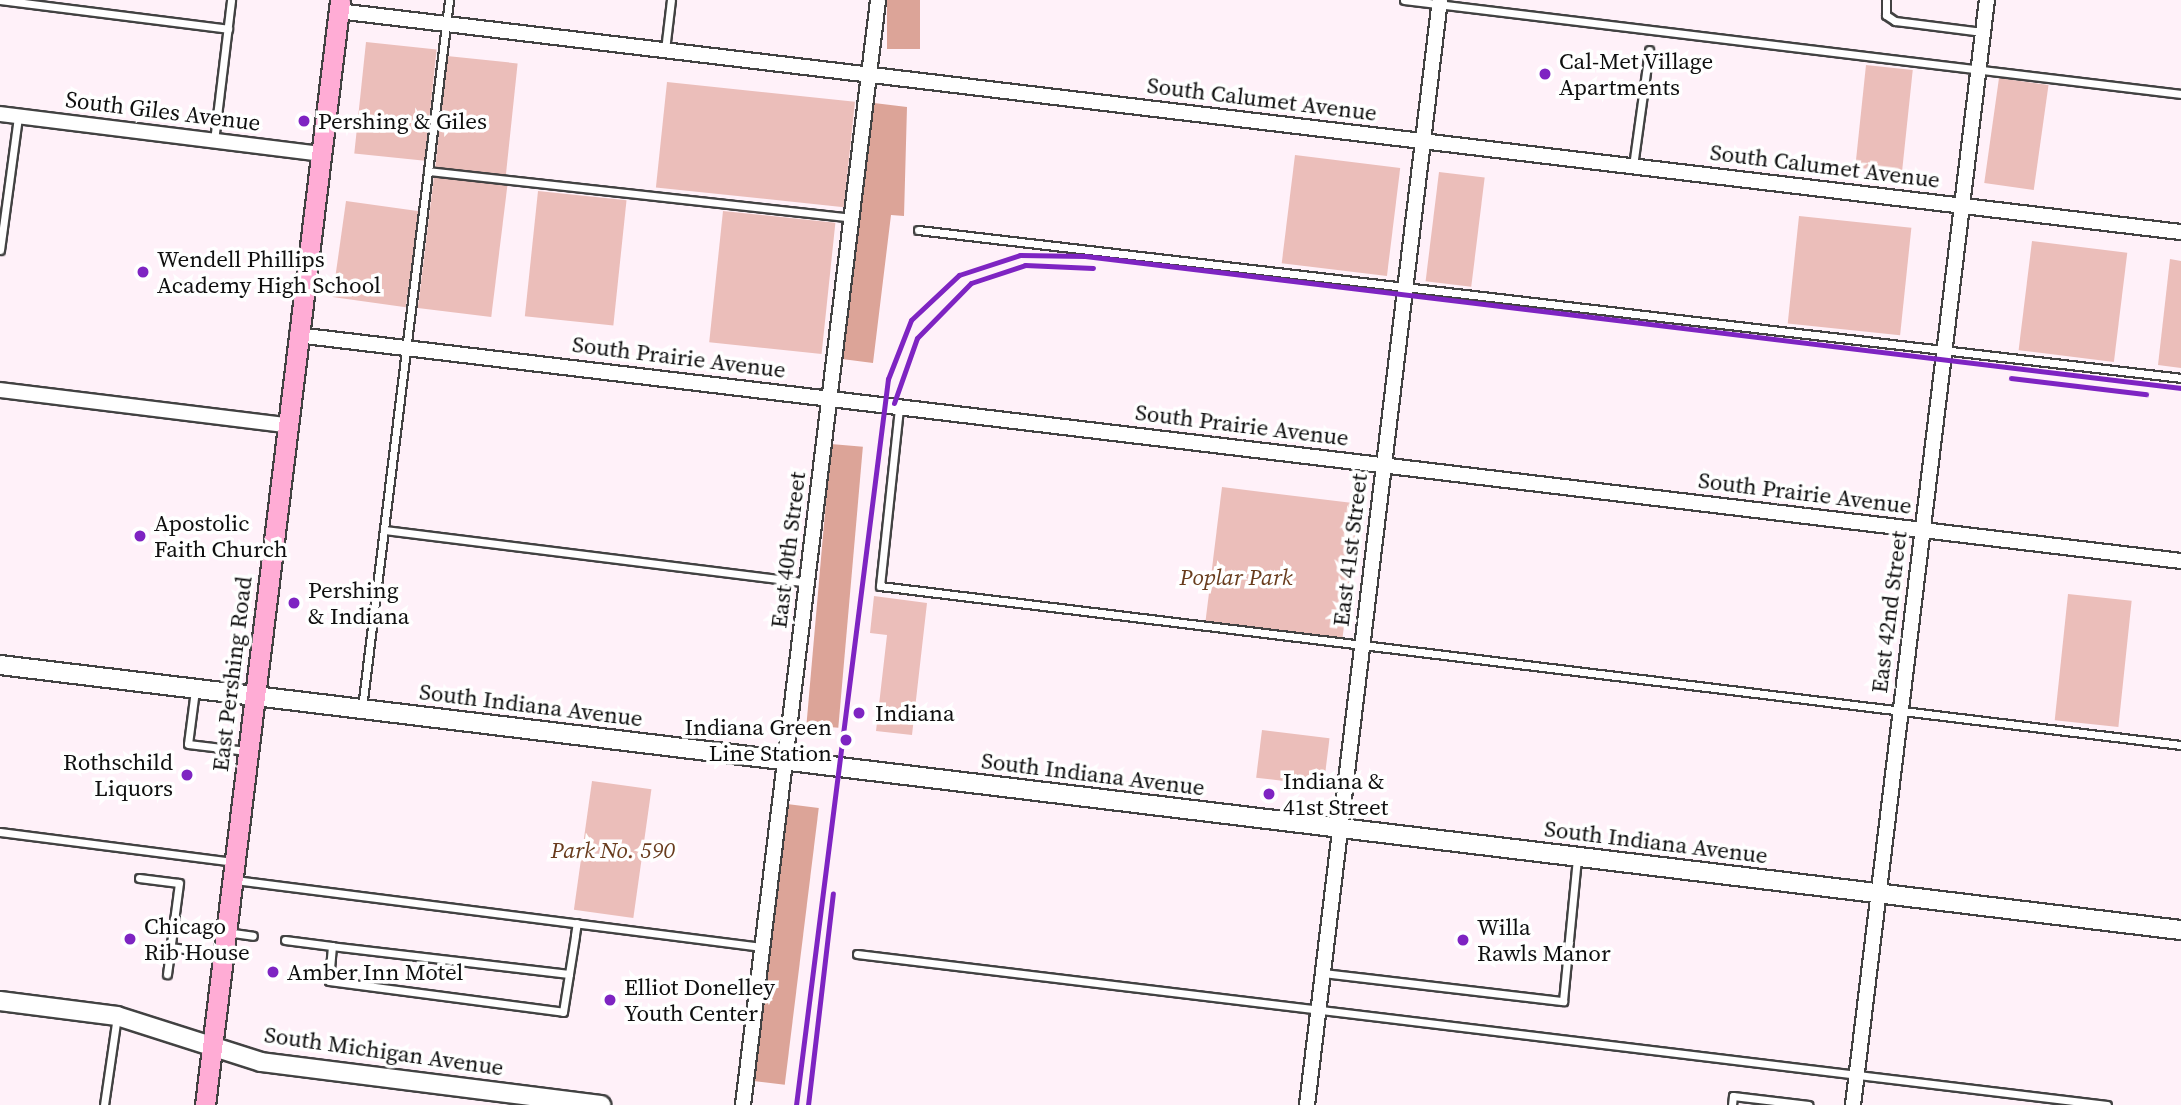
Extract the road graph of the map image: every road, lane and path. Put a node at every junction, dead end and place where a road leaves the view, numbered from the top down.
1 (0, 0) edge
2 (231, 0) edge
3 (449, 0) edge
4 (671, 0) edge
5 (878, 0) edge
6 (1404, 0) edge
7 (1886, 0) edge
8 (1987, 0) edge
9 (1440, 2) edge
10 (339, 6) edge
11 (445, 24) junction
12 (228, 29) junction
13 (1982, 32) junction
14 (1649, 50) dead end
15 (665, 51) junction
16 (1977, 70) junction
17 (869, 75) junction
18 (2181, 94) edge
19 (0, 114) edge
20 (18, 116) junction
21 (214, 141) junction
22 (1423, 141) junction
23 (320, 154) junction
24 (1633, 166) junction
25 (428, 171) junction
26 (0, 175) edge
27 (10, 176) junction
28 (1961, 206) junction
29 (852, 218) junction
30 (1, 230) edge
31 (918, 230) dead end
32 (2181, 232) edge
33 (0, 250) edge
34 (1405, 288) junction
35 (297, 335) junction
36 (406, 348) junction
37 (1944, 350) junction
38 (2181, 378) edge
39 (0, 390) edge
40 (830, 398) junction
41 (899, 407) junction
42 (286, 425) junction
43 (1383, 465) junction
44 (384, 530) junction
45 (1922, 530) junction
46 (2181, 561) edge
47 (807, 583) junction
48 (1362, 647) junction
49 (0, 665) edge
50 (195, 689) junction
51 (255, 696) junction
52 (361, 709) junction
53 (1900, 711) junction
54 (2181, 745) edge
55 (248, 751) junction
56 (785, 761) junction
57 (1340, 828) junction
58 (0, 832) edge
59 (1577, 857) junction
60 (233, 871) junction
61 (139, 878) dead end
62 (1878, 894) junction
63 (576, 923) junction
64 (2181, 930) edge
65 (225, 932) junction
66 (253, 936) dead end
67 (285, 940) dead end
68 (332, 946) junction
69 (170, 947) junction
70 (762, 947) junction
71 (223, 954) junction
72 (857, 954) dead end
73 (1322, 973) junction
74 (167, 974) dead end
75 (569, 974) junction
76 (0, 1001) edge
77 (1318, 1008) junction
78 (117, 1016) junction
79 (213, 1043) junction
80 (1857, 1074) junction
81 (1777, 1103) edge
82 (104, 1105) edge
83 (205, 1105) edge
84 (601, 1105) edge
85 (743, 1105) edge
86 (1307, 1105) edge
87 (1732, 1105) edge
88 (1808, 1105) edge
89 (1853, 1105) edge
90 (2107, 1105) edge

1 - 12 lane
2 - 12 lane
3 - 11 lane
4 - 15 lane
5 - 17 street, East 40th Street
6 - 9 lane
7 - 13 lane
8 - 13 street, East 42nd Street
9 - 16 lane
9 - 22 street, East 41st Street
10 - 11 street, South Calumet Avenue
10 - 23 main road, East Pershing Road
11 - 15 street, South Calumet Avenue
11 - 25 lane
12 - 21 lane
13 - 16 street, East 42nd Street
14 - 24 lane
15 - 17 street, South Calumet Avenue
16 - 18 lane
16 - 28 street, East 42nd Street
17 - 22 street, South Calumet Avenue
17 - 29 street, East 40th Street
19 - 20 street, South Giles Avenue
20 - 21 street, South Giles Avenue
20 - 27 lane
21 - 23 street, South Giles Avenue
22 - 24 street, South Calumet Avenue
22 - 34 street, East 41st Street
23 - 35 main road, East Pershing Road
24 - 28 street, South Calumet Avenue
25 - 29 lane
25 - 36 lane
26 - 27 lane
27 - 30 lane
28 - 32 street, South Calumet Avenue
28 - 37 street, East 42nd Street
29 - 40 street, East 40th Street
30 - 33 lane
31 - 34 lane
34 - 37 lane
34 - 43 street, East 41st Street
35 - 36 street, South Prairie Avenue
35 - 42 main road, East Pershing Road
36 - 40 street, South Prairie Avenue
36 - 44 lane
37 - 38 lane
37 - 45 street, East 42nd Street
39 - 42 street
40 - 41 street, South Prairie Avenue
40 - 47 street, East 40th Street
41 - 43 street, South Prairie Avenue
41 - 48 lane
42 - 51 main road, East Pershing Road
43 - 45 street, South Prairie Avenue
43 - 48 street, East 41st Street
44 - 47 lane
44 - 52 lane
45 - 46 street, South Prairie Avenue
45 - 53 street, East 42nd Street
47 - 56 street, East 40th Street
48 - 53 lane
48 - 57 street, East 41st Street
49 - 50 street, South Indiana Avenue
50 - 51 street, South Indiana Avenue
50 - 55 lane
51 - 52 street, South Indiana Avenue
51 - 55 main road, East Pershing Road
52 - 56 street, South Indiana Avenue
53 - 54 lane
53 - 62 street, East 42nd Street
55 - 60 main road, East Pershing Road
56 - 57 street, South Indiana Avenue
56 - 70 street, East 40th Street
57 - 59 street, South Indiana Avenue
57 - 73 street, East 41st Street
58 - 60 lane
59 - 62 street, South Indiana Avenue
59 - 73 lane
60 - 63 lane
60 - 65 main road, East Pershing Road
61 - 69 lane
62 - 64 street, South Indiana Avenue
62 - 80 street, East 42nd Street
63 - 70 lane
63 - 75 lane
65 - 66 lane
65 - 71 main road, East Pershing Road
67 - 68 lane
68 - 75 lane
68 - 75 lane
69 - 71 lane
69 - 74 lane
70 - 85 street, East 40th Street
71 - 79 main road, East Pershing Road
72 - 77 lane
73 - 77 street, East 41st Street
76 - 78 street, South Michigan Avenue
77 - 80 lane
77 - 86 street, East 41st Street
78 - 79 street, South Michigan Avenue
78 - 82 lane
79 - 83 main road, East Pershing Road
79 - 84 street, South Michigan Avenue
80 - 89 street, East 42nd Street
80 - 90 lane
81 - 87 lane
81 - 88 lane

